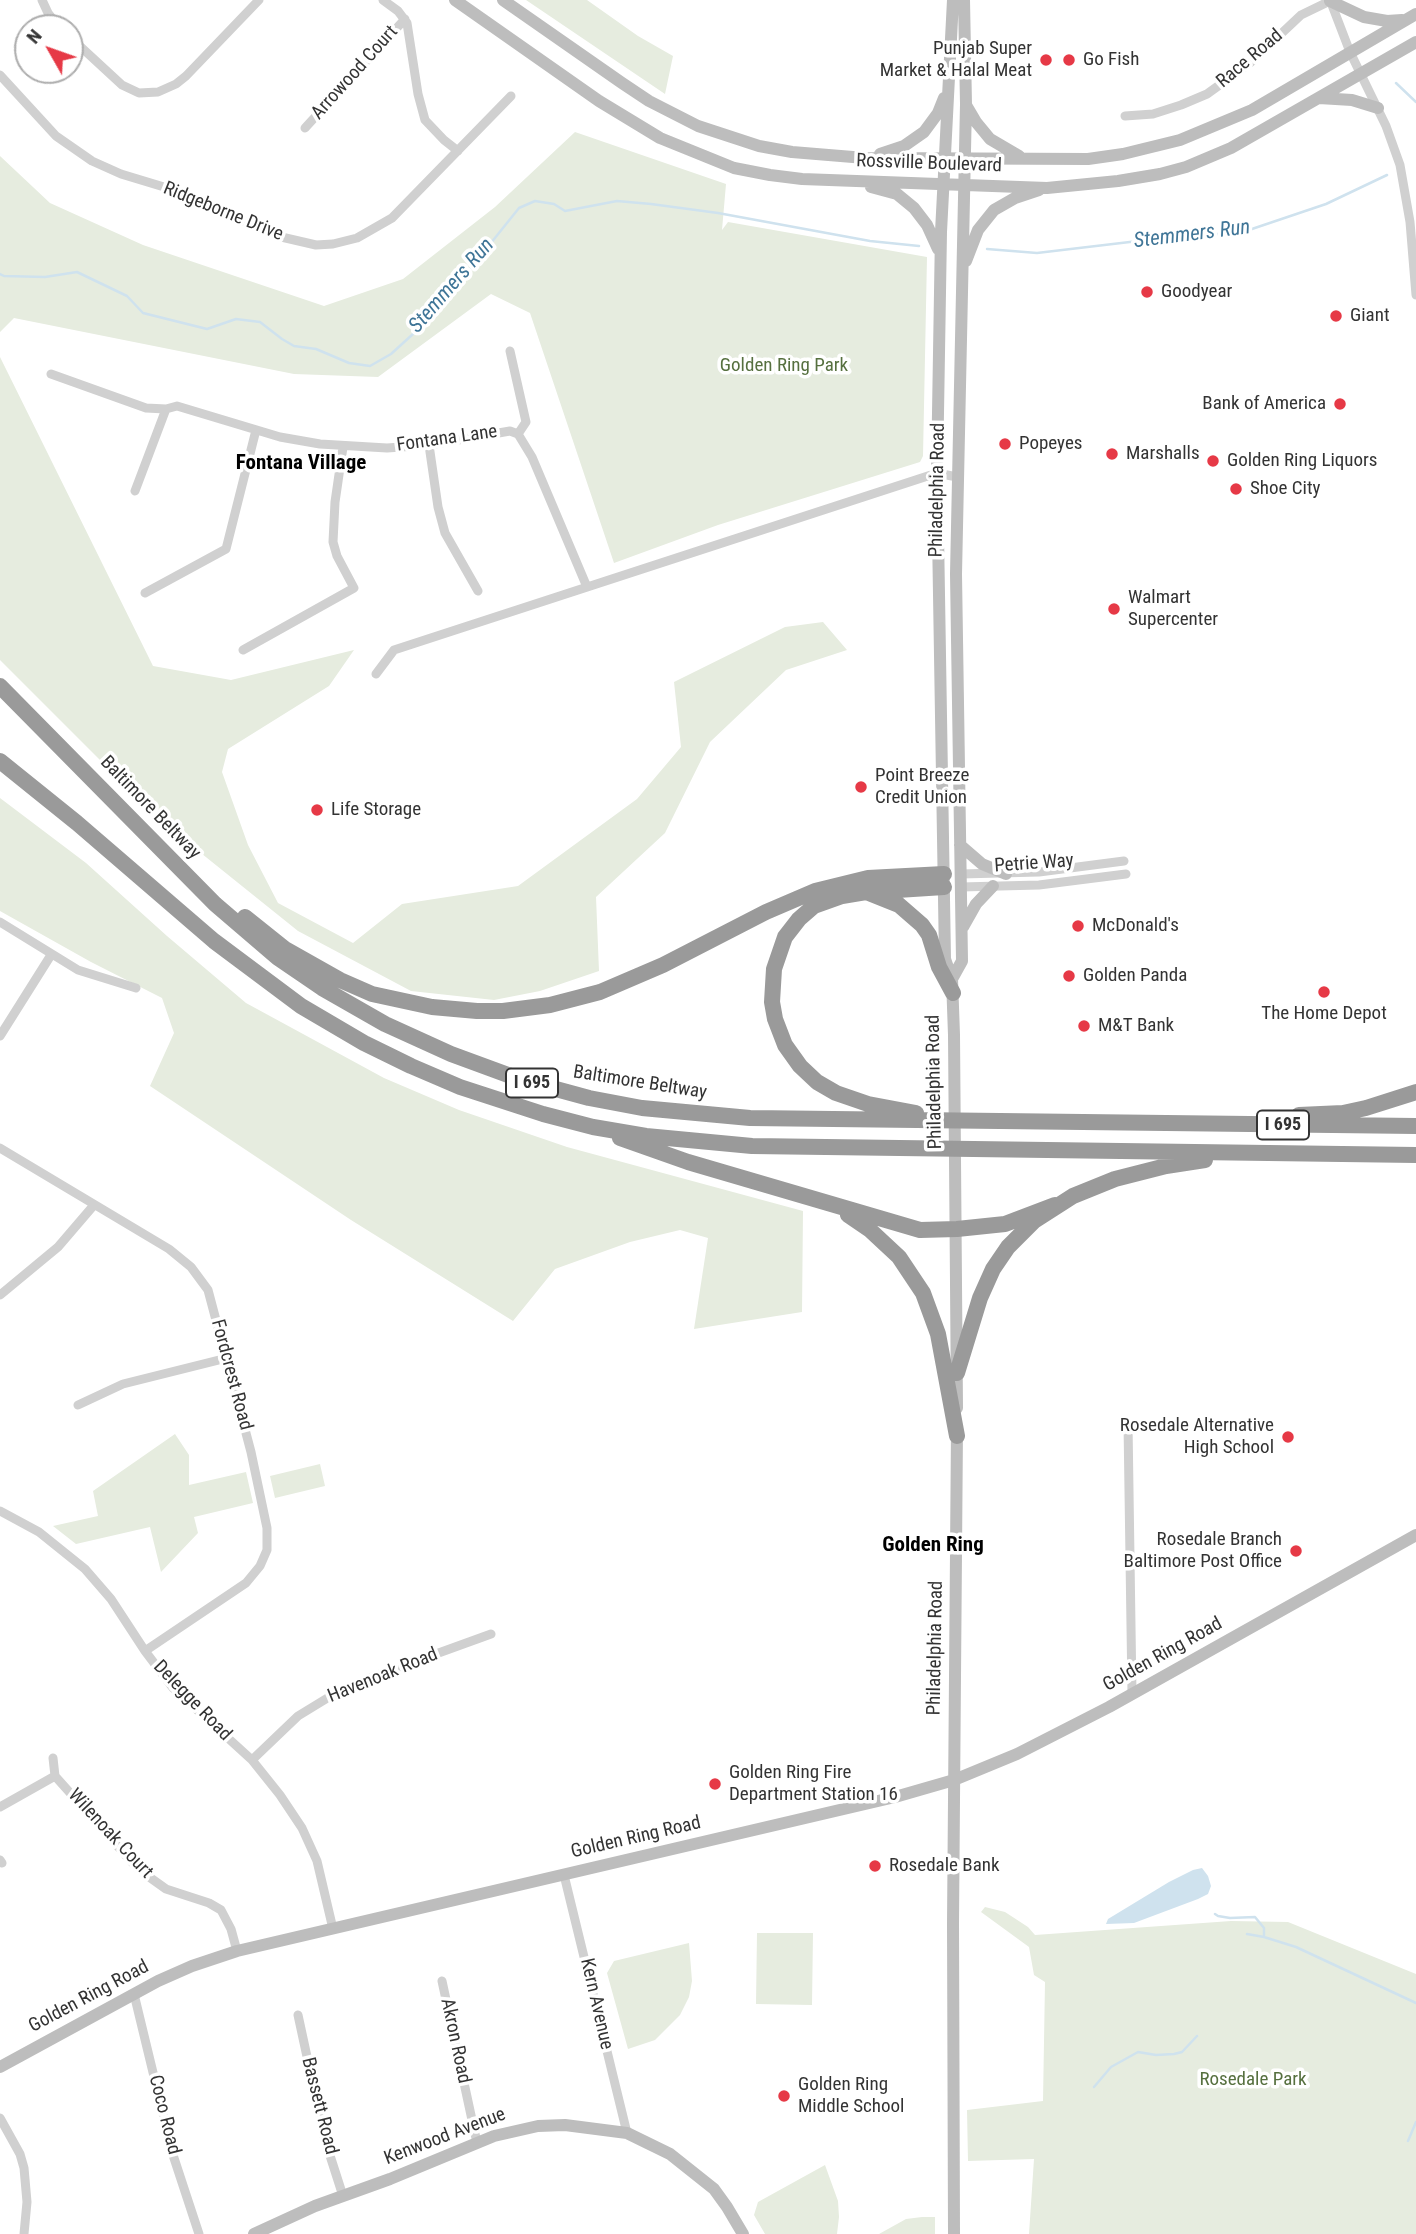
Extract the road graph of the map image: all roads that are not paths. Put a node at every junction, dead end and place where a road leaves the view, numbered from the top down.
1 (259, 0) edge
2 (383, 0) edge
3 (455, 0) edge
4 (503, 0) edge
5 (953, 0) edge
6 (964, 0) edge
7 (1330, 1) edge
8 (1411, 17) edge
9 (405, 19) junction
10 (1416, 42) edge
11 (84, 50) edge
12 (1350, 52) junction
13 (1362, 74) junction
14 (0, 75) edge
15 (949, 84) junction
16 (511, 96) dead end
17 (1319, 98) junction
18 (966, 104) junction
19 (1378, 108) junction
20 (1125, 116) dead end
21 (305, 128) dead end
22 (458, 151) junction
23 (944, 157) junction
24 (865, 158) junction
25 (965, 158) junction
26 (1026, 159) junction
27 (846, 180) junction
28 (943, 184) junction
29 (964, 185) junction
30 (1047, 188) junction
31 (940, 255) junction
32 (961, 274) junction
33 (1416, 295) edge
34 (510, 351) dead end
35 (51, 374) dead end
36 (166, 409) junction
37 (256, 430) junction
38 (518, 435) junction
39 (429, 444) junction
40 (343, 447) junction
41 (937, 473) junction
42 (957, 477) junction
43 (135, 491) dead end
44 (587, 587) junction
45 (478, 591) dead end
46 (145, 593) dead end
47 (243, 650) dead end
48 (376, 674) dead end
49 (0, 686) edge
50 (0, 761) edge
51 (960, 845) junction
52 (172, 859) junction
53 (1124, 861) dead end
54 (1006, 874) junction
55 (1126, 874) dead end
56 (953, 881) junction
57 (993, 886) junction
58 (866, 892) junction
59 (0, 922) edge
60 (962, 931) junction
61 (51, 955) junction
62 (953, 986) junction
63 (136, 988) dead end
64 (0, 1036) edge
65 (1416, 1092) edge
66 (958, 1120) junction
67 (1172, 1123) junction
68 (1416, 1126) edge
69 (593, 1127) junction
70 (0, 1148) edge
71 (1253, 1152) junction
72 (1319, 1154) junction
73 (1416, 1155) edge
74 (1416, 1167) edge
75 (818, 1199) junction
76 (94, 1205) junction
77 (1055, 1205) junction
78 (957, 1229) junction
79 (0, 1295) edge
80 (227, 1358) junction
81 (957, 1373) junction
82 (78, 1405) dead end
83 (1128, 1423) dead end
84 (957, 1436) junction
85 (0, 1511) edge
86 (1416, 1535) edge
87 (491, 1634) dead end
88 (145, 1651) junction
89 (1132, 1694) junction
90 (53, 1758) dead end
91 (253, 1760) junction
92 (55, 1776) junction
93 (954, 1780) junction
94 (0, 1807) edge
95 (564, 1875) junction
96 (333, 1929) junction
97 (237, 1951) junction
98 (442, 1981) dead end
99 (134, 1994) junction
100 (298, 2015) dead end
101 (0, 2067) edge
102 (0, 2118) edge
103 (627, 2133) junction
104 (477, 2143) junction
105 (343, 2196) junction
106 (24, 2234) edge
107 (199, 2234) edge
108 (254, 2234) edge
109 (743, 2234) edge
110 (954, 2234) edge

1 - 11 street
2 - 9 street
3 - 27 main road, Rossville Boulevard
4 - 24 main road, Rossville Boulevard
5 - 15 main road, Philadelphia Road
6 - 18 main road, Philadelphia Road
7 - 8 main road
7 - 12 street
7 - 20 street, Race Road
8 - 12 main road, Rossville Boulevard
9 - 21 street, Arrowood Court
9 - 22 street
10 - 13 main road, Rossville Boulevard
12 - 13 street
12 - 26 main road, Rossville Boulevard
13 - 17 main road, Rossville Boulevard
13 - 19 street
14 - 22 street, Ridgeborne Drive
15 - 23 main road, Philadelphia Road
15 - 24 main road
16 - 22 street, Ridgeborne Drive
17 - 19 main road
17 - 30 main road, Rossville Boulevard
18 - 25 main road, Philadelphia Road
18 - 26 main road
19 - 33 street
23 - 24 main road, Rossville Boulevard
23 - 25 main road, Rossville Boulevard
23 - 28 main road, Philadelphia Road
25 - 26 main road, Rossville Boulevard
25 - 29 main road, Philadelphia Road
27 - 28 main road, Rossville Boulevard
27 - 31 main road
28 - 29 main road, Rossville Boulevard
28 - 31 main road, Philadelphia Road
29 - 30 main road, Rossville Boulevard
29 - 32 main road, Philadelphia Road
30 - 32 main road
31 - 41 main road, Philadelphia Road
32 - 42 main road, Philadelphia Road
34 - 38 street
35 - 36 street, Fontana Lane
36 - 37 street, Fontana Lane
36 - 43 street
37 - 40 street, Fontana Lane
37 - 46 street
38 - 39 street, Fontana Lane
38 - 44 street, Fontana Lane
39 - 40 street, Fontana Lane
39 - 45 street
40 - 47 street
41 - 42 street
41 - 44 street
41 - 56 main road, Philadelphia Road
42 - 51 main road, Philadelphia Road
44 - 48 street
49 - 52 highway, Baltimore Beltway / I 695
50 - 69 highway, I 695
51 - 54 main road
51 - 56 main road, Philadelphia Road
52 - 56 highway
52 - 66 highway, Baltimore Beltway / I 695
53 - 54 street, Petrie Way
54 - 56 street, Petrie Way
55 - 57 street, Petrie Way
56 - 57 street, Petrie Way
56 - 58 highway
56 - 60 main road, Philadelphia Road
56 - 62 main road, Philadelphia Road
57 - 60 main road
58 - 62 highway
58 - 66 highway
59 - 61 street
60 - 62 main road, Philadelphia Road
61 - 63 street
61 - 64 street
62 - 78 main road, Philadelphia Road
65 - 67 highway
66 - 67 highway, Baltimore Beltway / I 695
67 - 68 highway, Baltimore Beltway / I 695
69 - 71 highway, I 695
69 - 75 highway
70 - 76 street, Fordcrest Road
71 - 72 highway, I 695
71 - 77 highway
72 - 73 highway, I 695
72 - 74 highway
75 - 78 highway
75 - 84 highway
76 - 79 street
76 - 80 street, Fordcrest Road
77 - 78 highway
77 - 81 highway
78 - 81 main road, Philadelphia Road
80 - 82 street
80 - 88 street, Fordcrest Road
81 - 84 main road, Philadelphia Road
83 - 89 street
84 - 93 main road, Philadelphia Road
85 - 88 street, Delegge Road
86 - 89 main road, Golden Ring Road
87 - 91 street, Havenoak Road
88 - 91 street, Delegge Road
89 - 93 main road, Golden Ring Road
90 - 92 street, Wilenoak Court
91 - 96 street, Delegge Road
92 - 94 street
92 - 97 street, Wilenoak Court
93 - 95 main road, Golden Ring Road
93 - 110 main road, Philadelphia Road
95 - 96 main road, Golden Ring Road
95 - 103 street, Kern Avenue
96 - 97 main road, Golden Ring Road
97 - 99 main road, Golden Ring Road
98 - 104 street, Akron Road
99 - 101 main road, Golden Ring Road
99 - 107 street, Coco Road
100 - 105 street, Bassett Road
102 - 106 street
103 - 104 main road, Kenwood Avenue
103 - 109 main road, Kenwood Avenue
104 - 105 main road, Kenwood Avenue
105 - 108 main road, Kenwood Avenue

